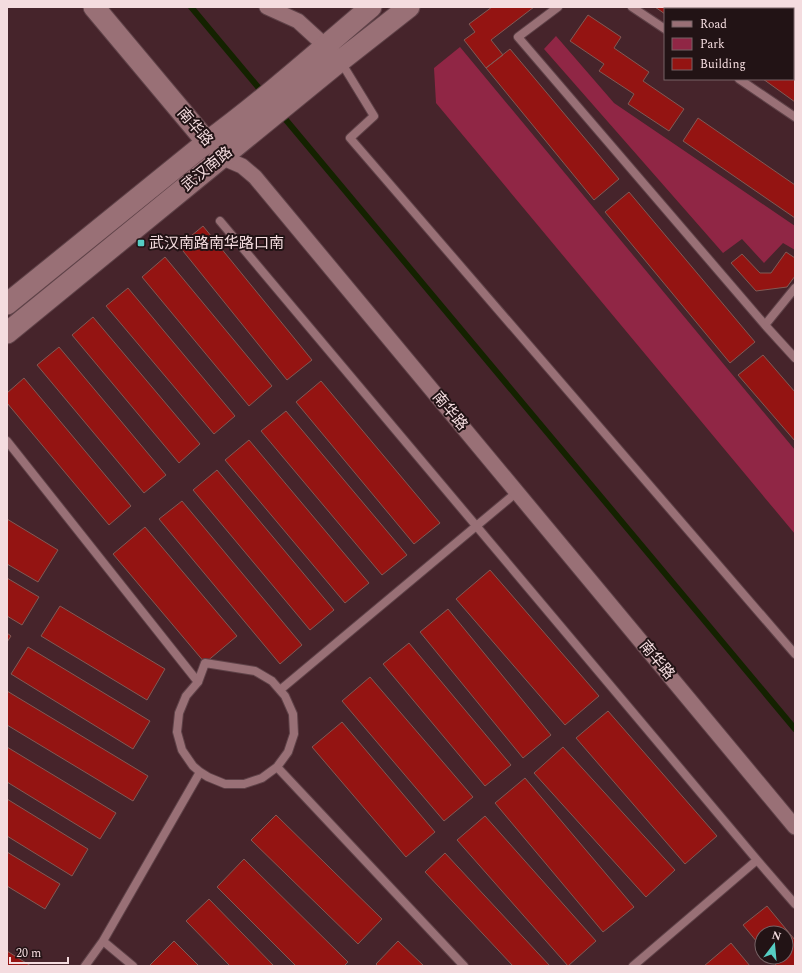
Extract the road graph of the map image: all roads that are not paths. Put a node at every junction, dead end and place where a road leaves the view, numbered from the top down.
1 (94, 7) edge
2 (267, 7) edge
3 (371, 7) edge
4 (409, 7) edge
5 (558, 7) edge
6 (632, 7) edge
7 (664, 28) edge
8 (323, 48) junction
9 (338, 63) junction
10 (740, 80) edge
11 (795, 117) edge
12 (237, 132) junction
13 (206, 142) junction
14 (221, 157) junction
15 (220, 221) dead end
16 (795, 288) edge
17 (7, 304) edge
18 (765, 325) junction
19 (7, 333) edge
20 (795, 358) edge
21 (7, 441) edge
22 (517, 492) junction
23 (476, 526) junction
24 (795, 654) edge
25 (198, 682) junction
26 (280, 690) junction
27 (277, 767) junction
28 (200, 772) junction
29 (795, 826) edge
30 (757, 860) junction
31 (795, 904) edge
32 (103, 941) junction
33 (86, 966) edge
34 (133, 966) edge
35 (464, 966) edge
36 (634, 966) edge

1 - 13 main road, 南华路
2 - 8 street
3 - 8 main road, 武汉南路
4 - 9 main road, 武汉南路
5 - 18 lane
6 - 7 lane
8 - 9 street
8 - 12 main road, 武汉南路
9 - 12 main road, 武汉南路
9 - 24 lane
10 - 11 lane
12 - 13 main road, 武汉南路
12 - 14 main road, 武汉南路
13 - 14 street, 南华路
13 - 17 main road, 武汉南路
14 - 19 main road, 武汉南路
14 - 22 street, 南华路
15 - 23 lane
16 - 18 lane
18 - 20 lane
21 - 25 lane
22 - 23 lane
22 - 29 street, 南华路
23 - 26 lane
23 - 30 lane
25 - 26 lane
25 - 28 lane
26 - 27 lane
27 - 28 lane
27 - 35 lane
28 - 32 lane
30 - 31 lane
30 - 36 lane
32 - 33 lane
32 - 34 lane

